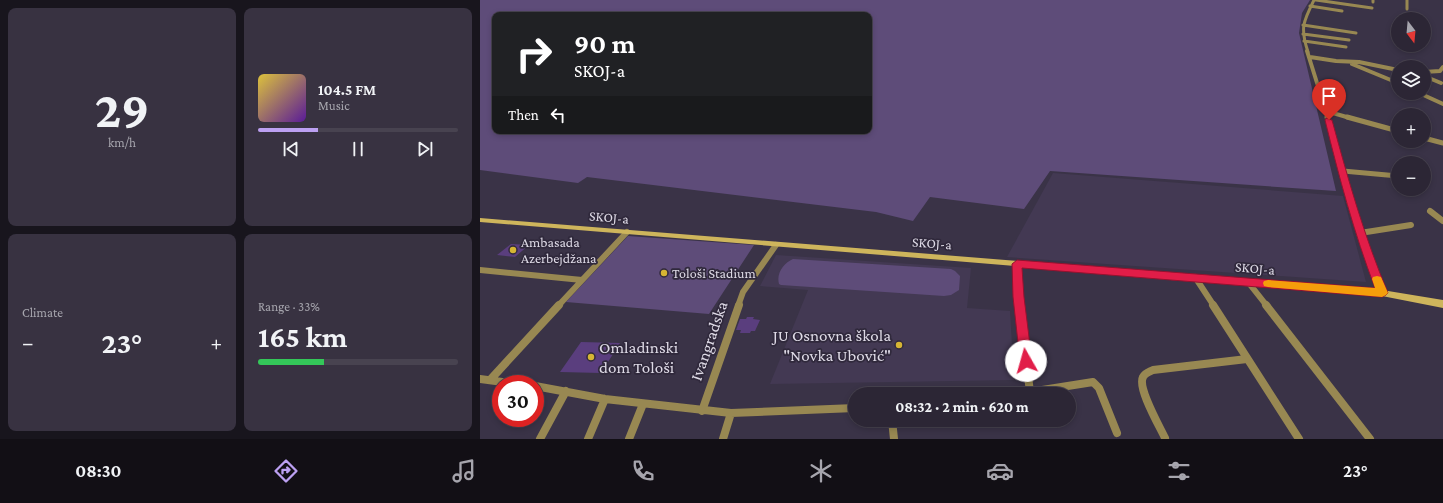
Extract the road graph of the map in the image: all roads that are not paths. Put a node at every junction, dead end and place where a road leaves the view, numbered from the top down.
1 (1315, 0) edge
2 (1407, 0) edge
3 (1310, 6) junction
4 (1372, 8) dead end
5 (1407, 9) dead end
6 (1342, 11) dead end
7 (1303, 25) junction
8 (1303, 34) junction
9 (1356, 34) dead end
10 (1349, 40) dead end
11 (1304, 41) junction
12 (1346, 47) dead end
13 (1310, 57) junction
14 (1347, 61) junction
15 (1443, 67) edge
16 (1391, 69) edge
17 (1431, 72) edge
18 (1431, 79) edge
19 (1391, 81) edge
20 (1441, 83) dead end
21 (1431, 98) edge
22 (1443, 104) edge
23 (1326, 111) junction
24 (1391, 129) edge
25 (1431, 140) edge
26 (1443, 143) edge
27 (1343, 171) junction
28 (1391, 175) edge
29 (1430, 211) dead end
30 (480, 220) edge
31 (1443, 221) edge
32 (1411, 225) dead end
33 (627, 232) junction
34 (1360, 233) junction
35 (776, 244) junction
36 (1017, 264) junction
37 (480, 270) edge
38 (1195, 278) junction
39 (582, 280) junction
40 (1248, 282) junction
41 (1382, 293) junction
42 (1443, 304) edge
43 (1247, 358) junction
44 (480, 379) edge
45 (490, 380) joint
46 (544, 387) edge
47 (1029, 387) edge
48 (1062, 387) edge
49 (566, 391) junction
50 (605, 399) junction
51 (643, 404) junction
52 (848, 408) edge
53 (702, 411) junction
54 (731, 413) junction
55 (893, 427) edge
56 (1117, 433) dead end
57 (1165, 438) edge
58 (540, 439) edge
59 (588, 439) edge
60 (630, 439) edge
61 (723, 439) edge
62 (894, 439) edge
63 (1299, 439) edge
64 (1370, 439) edge

1 - 3 street
1 - 4 street
2 - 5 street
3 - 6 street
3 - 7 street
7 - 8 street
7 - 9 street
8 - 10 street
8 - 11 street
11 - 12 street
11 - 13 street
13 - 14 street
13 - 23 street
14 - 16 street
14 - 19 street
15 - 17 street
18 - 20 street
21 - 22 street
23 - 24 street
23 - 27 street
25 - 26 street
27 - 28 street
27 - 34 street
29 - 31 street
30 - 33 main road, SKOJ-a
32 - 34 street
33 - 35 main road, SKOJ-a
33 - 39 street
34 - 41 street
35 - 36 main road, SKOJ-a
35 - 53 street, Ivangradska
36 - 38 main road, SKOJ-a
36 - 47 street
37 - 39 street
38 - 40 main road, SKOJ-a
38 - 43 street
39 - 45 street
40 - 41 main road, SKOJ-a
40 - 64 street
41 - 42 main road, SKOJ-a
43 - 57 street
43 - 63 street
44 - 45 street
46 - 49 street
48 - 56 street
49 - 50 street
49 - 58 street
50 - 51 street
50 - 59 street
51 - 53 street
51 - 60 street
52 - 54 street
53 - 54 street
54 - 61 street
55 - 62 street

